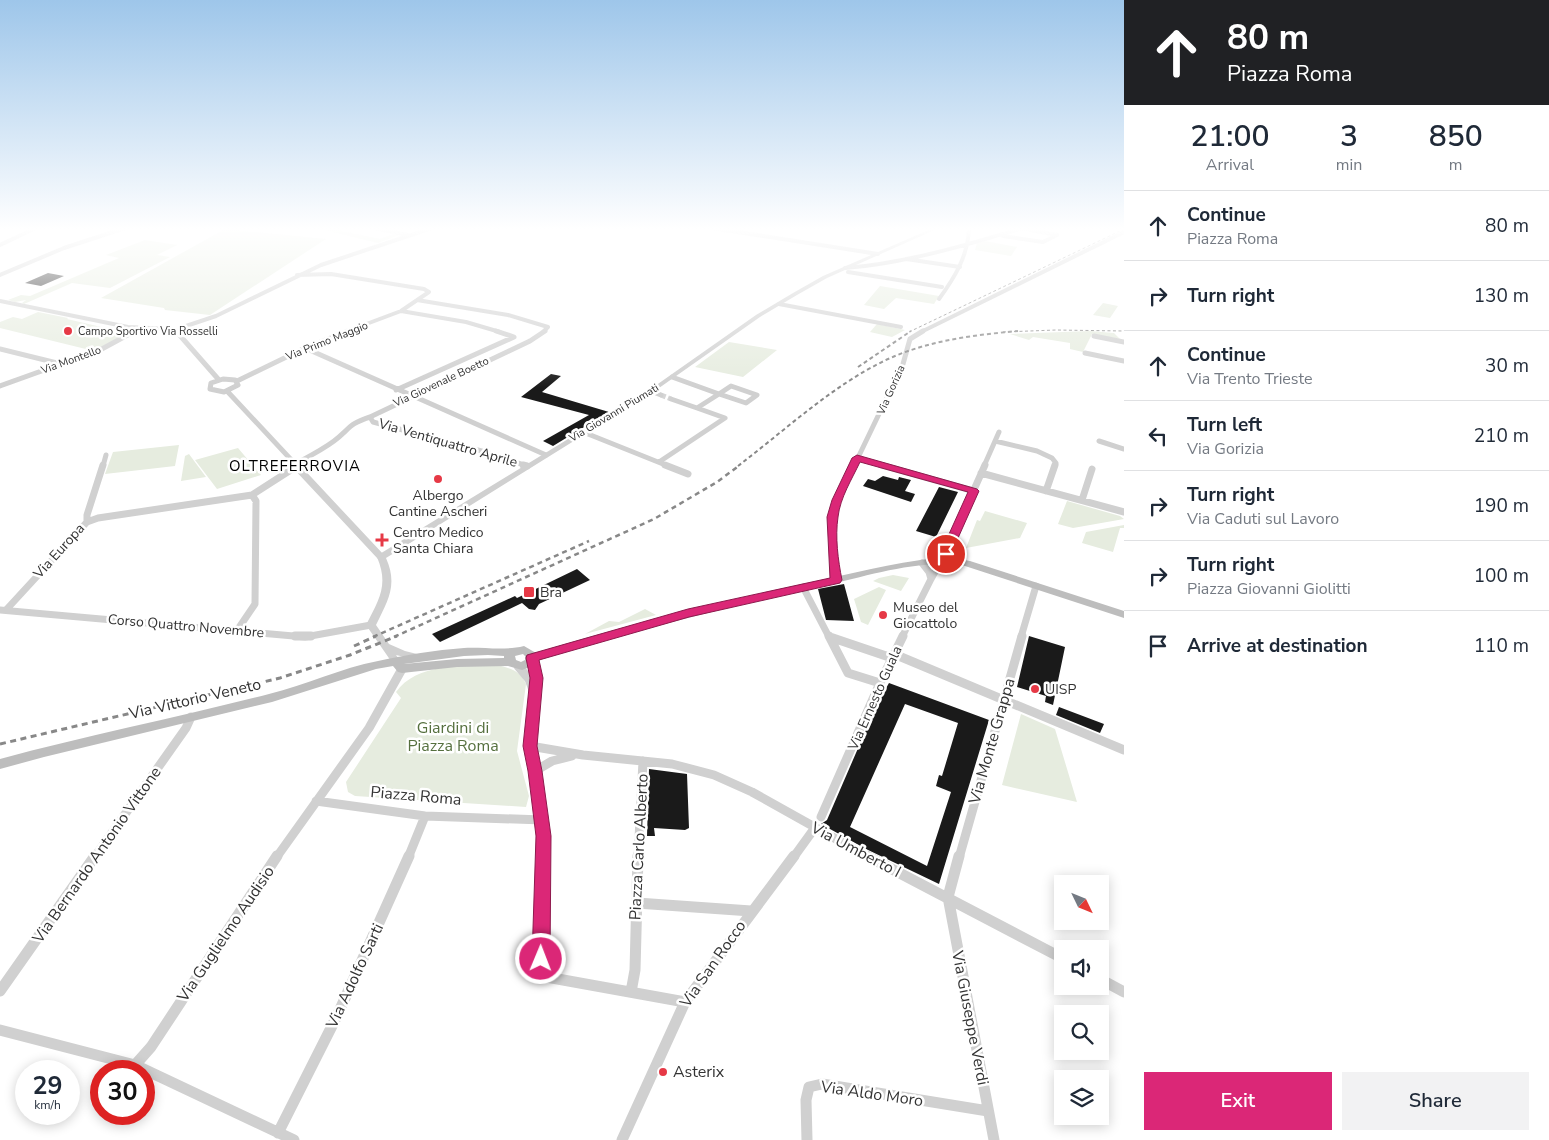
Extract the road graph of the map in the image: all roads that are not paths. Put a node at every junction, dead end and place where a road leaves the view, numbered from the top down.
1 (285, 281) edge
2 (375, 281) edge
3 (817, 281) edge
4 (910, 281) edge
5 (953, 281) edge
6 (1026, 281) edge
7 (942, 287) dead end
8 (939, 299) dead end
9 (417, 300) junction
10 (0, 301) edge
11 (779, 304) junction
12 (401, 311) junction
13 (198, 323) junction
14 (901, 327) dead end
15 (139, 328) junction
16 (178, 330) junction
17 (1094, 336) dead end
18 (182, 337) junction
19 (1124, 342) edge
20 (305, 348) junction
21 (0, 349) edge
22 (1085, 353) dead end
23 (1124, 361) edge
24 (61, 364) junction
25 (672, 377) junction
26 (219, 380) junction
27 (237, 381) junction
28 (0, 386) edge
29 (396, 390) junction
30 (227, 391) junction
31 (651, 391) junction
32 (719, 394) junction
33 (661, 395) tunnel mouth
34 (410, 396) junction
35 (671, 399) tunnel mouth
36 (697, 408) junction
37 (370, 418) junction
38 (583, 432) junction
39 (1000, 432) dead end
40 (995, 441) junction
41 (1099, 441) dead end
42 (1124, 449) edge
43 (106, 454) dead end
44 (546, 455) junction
45 (857, 458) junction
46 (659, 462) junction
47 (296, 465) junction
48 (527, 466) junction
49 (1092, 469) dead end
50 (981, 473) junction
51 (688, 474) dead end
52 (1046, 490) junction
53 (974, 491) junction
54 (252, 495) junction
55 (1082, 500) junction
56 (1123, 511) edge
57 (87, 522) junction
58 (381, 556) junction
59 (942, 560) junction
60 (922, 563) junction
61 (931, 579) junction
62 (836, 580) junction
63 (1036, 586) junction
64 (803, 588) junction
65 (3, 610) edge
66 (1124, 615) edge
67 (371, 625) junction
68 (236, 632) junction
69 (830, 637) junction
70 (386, 645) junction
71 (530, 656) junction
72 (893, 656) junction
73 (419, 657) junction
74 (513, 660) junction
75 (399, 666) junction
76 (880, 684) junction
77 (534, 693) junction
78 (1004, 699) junction
79 (191, 717) junction
80 (530, 746) junction
81 (1124, 750) edge
82 (585, 755) junction
83 (643, 761) junction
84 (0, 764) edge
85 (535, 771) junction
86 (316, 801) junction
87 (426, 816) junction
88 (821, 817) dead end
89 (542, 820) junction
90 (814, 828) junction
91 (948, 897) junction
92 (637, 903) junction
93 (751, 911) junction
94 (1054, 954) edge
95 (1109, 984) edge
96 (0, 991) edge
97 (631, 992) junction
98 (1124, 992) edge
99 (685, 1002) junction
100 (0, 1030) edge
101 (115, 1060) edge
102 (139, 1060) edge
103 (155, 1075) edge
104 (988, 1111) junction
105 (278, 1133) junction
106 (294, 1140) edge
107 (622, 1140) edge
108 (807, 1140) edge
109 (994, 1140) edge

1 - 13 street
2 - 9 street
3 - 11 street, Via Giovanni Piumati
4 - 7 street
5 - 8 street
6 - 45 street, Via Gorizia
9 - 12 street, Via Primo Maggio
9 - 34 street, Via Giovenale Boetto
10 - 15 street
11 - 14 street
11 - 25 street, Via Giovanni Piumati
12 - 20 street, Via Primo Maggio
12 - 29 street
13 - 16 street
13 - 18 street
15 - 16 street
15 - 24 street, Via Montello
16 - 18 street
17 - 19 street
18 - 26 street
20 - 27 street, Via Primo Maggio
20 - 29 street
21 - 24 street
22 - 23 street
24 - 28 street, Via Montello
25 - 31 street, Via Giovanni Piumati
25 - 32 street
26 - 27 street
26 - 30 street
27 - 30 street
29 - 34 street
30 - 47 street
31 - 33 street
31 - 38 street, Via Giovanni Piumati
32 - 32 street
32 - 36 street
34 - 37 street, Via Giovenale Boetto
34 - 44 street
35 - 36 street
36 - 46 street
37 - 47 street, Via Giovenale Boetto
37 - 48 street, Via Ventiquattro Aprile
38 - 44 street, Via Giovanni Piumati
38 - 46 street
39 - 40 street, Via Ernesto Guala
40 - 50 street, Via Ernesto Guala
40 - 52 street
41 - 42 street
43 - 57 street, Via Europa
44 - 48 street, Via Giovanni Piumati
45 - 53 street
45 - 62 street, Via Gorizia
46 - 51 street
47 - 54 street, Via Giovenale Boetto
47 - 58 street
48 - 58 street, Via Giovanni Piumati
49 - 55 street
50 - 52 street
50 - 53 street, Via Ernesto Guala
52 - 55 street
53 - 59 street, Via Ernesto Guala
54 - 57 street
54 - 68 street
55 - 56 street
57 - 65 street, Via Europa
58 - 67 street
59 - 60 main road
59 - 61 street, Via Ernesto Guala
59 - 63 main road
60 - 61 street
60 - 62 main road
61 - 72 street, Via Ernesto Guala
62 - 64 main road
63 - 66 main road
63 - 78 street, Via Monte Grappa
64 - 69 street
64 - 71 main road
65 - 68 street, Corso Quattro Novembre
67 - 68 street, Corso Quattro Novembre
67 - 70 street
69 - 72 street
69 - 76 street
70 - 73 street
70 - 75 street
71 - 74 main road
71 - 74 main road
71 - 77 street
72 - 76 street, Via Ernesto Guala
72 - 78 street
73 - 74 main road
73 - 75 main road
74 - 75 main road
74 - 77 street
75 - 79 main road, Via Vittorio Veneto
75 - 86 street
76 - 88 street, Via Ernesto Guala
77 - 80 street
78 - 81 street
78 - 91 street, Via Monte Grappa
79 - 84 main road, Via Vittorio Veneto
79 - 96 street, Via Bernardo Antonio Vittone
80 - 82 street, Piazza Carlo Alberto
80 - 85 street
82 - 83 street, Piazza Carlo Alberto
82 - 85 street, Piazza Carlo Alberto
83 - 90 street, Via Umberto I
83 - 92 street, Piazza Carlo Alberto
85 - 89 street
86 - 87 street, Piazza Roma
86 - 102 street, Via Guglielmo Audisio
87 - 89 street, Piazza Roma
87 - 105 street, Via Adolfo Sarti
89 - 97 street
90 - 91 street, Via Umberto I
90 - 93 street, Via San Rocco
91 - 94 street, Via Umberto I
91 - 104 street, Via Giuseppe Verdi
92 - 93 street
92 - 97 street, Piazza Carlo Alberto
93 - 99 street, Via San Rocco
95 - 98 street
97 - 99 street
99 - 107 street, Via San Rocco
100 - 101 street
103 - 105 street
104 - 108 street, Via Aldo Moro
104 - 109 street, Via Giuseppe Verdi
105 - 106 street

